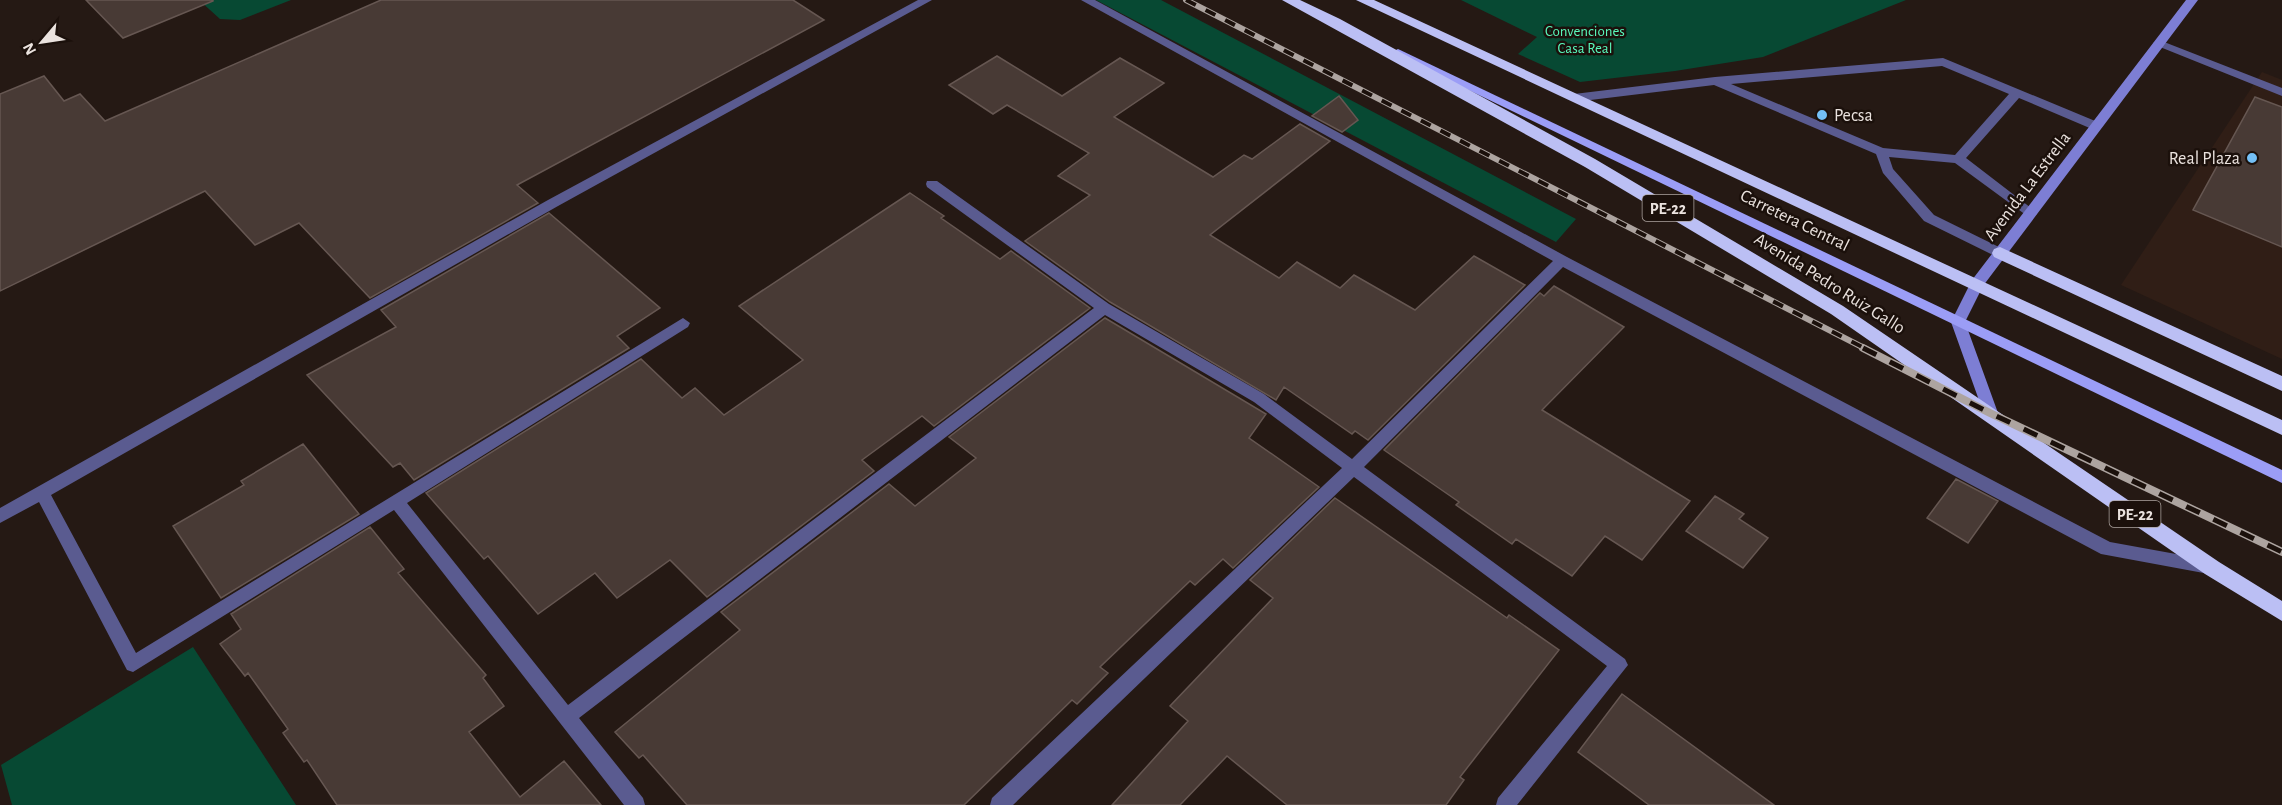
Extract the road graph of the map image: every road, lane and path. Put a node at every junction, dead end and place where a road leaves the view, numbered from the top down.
1 (926, 0) edge
2 (1087, 0) edge
3 (1289, 0) edge
4 (1363, 0) edge
5 (2192, 0) edge
6 (1335, 22) junction
7 (2159, 43) junction
8 (1715, 81) junction
9 (2282, 92) edge
10 (2017, 93) junction
11 (1574, 98) junction
12 (2097, 126) junction
13 (1881, 152) junction
14 (1958, 159) junction
15 (932, 184) dead end
16 (2030, 214) junction
17 (2000, 254) junction
18 (1562, 260) junction
19 (1977, 284) junction
20 (1104, 308) junction
21 (1958, 322) junction
22 (683, 323) dead end
23 (2282, 384) edge
24 (1990, 413) junction
25 (2282, 428) edge
26 (1354, 467) junction
27 (2282, 477) edge
28 (42, 493) junction
29 (396, 501) junction
30 (0, 516) edge
31 (2212, 568) junction
32 (2282, 612) edge
33 (566, 717) junction
34 (636, 805) edge
35 (999, 805) edge
36 (1505, 805) edge

1 - 28 street
2 - 18 street
3 - 6 highway, Carretera Central / PE-22
4 - 11 highway, Carretera Central
5 - 7 street, Avenida La Estrella
6 - 21 main road, Carretera Central
6 - 24 highway, Avenida Pedro Ruiz Gallo / PE-22
7 - 9 street
7 - 12 street, Avenida La Estrella
8 - 10 street
8 - 11 street
8 - 13 street
10 - 12 street
10 - 14 street
11 - 19 highway, Carretera Central
12 - 16 street, Avenida La Estrella
13 - 14 street
13 - 17 street
14 - 16 street
15 - 20 street
16 - 17 street, Avenida La Estrella
17 - 19 street, Avenida La Estrella
17 - 23 highway
18 - 26 street
18 - 31 street
19 - 21 street, Avenida La Estrella
19 - 25 highway, Carretera Central
20 - 26 street
20 - 33 street
21 - 24 street
21 - 27 main road, Carretera Central
22 - 29 street
24 - 31 highway, Avenida Pedro Ruiz Gallo / PE-22
26 - 35 street
26 - 36 street
28 - 29 street
28 - 30 street
29 - 33 street
31 - 32 highway, Avenida Pedro Ruiz Gallo / PE-22
33 - 34 street

